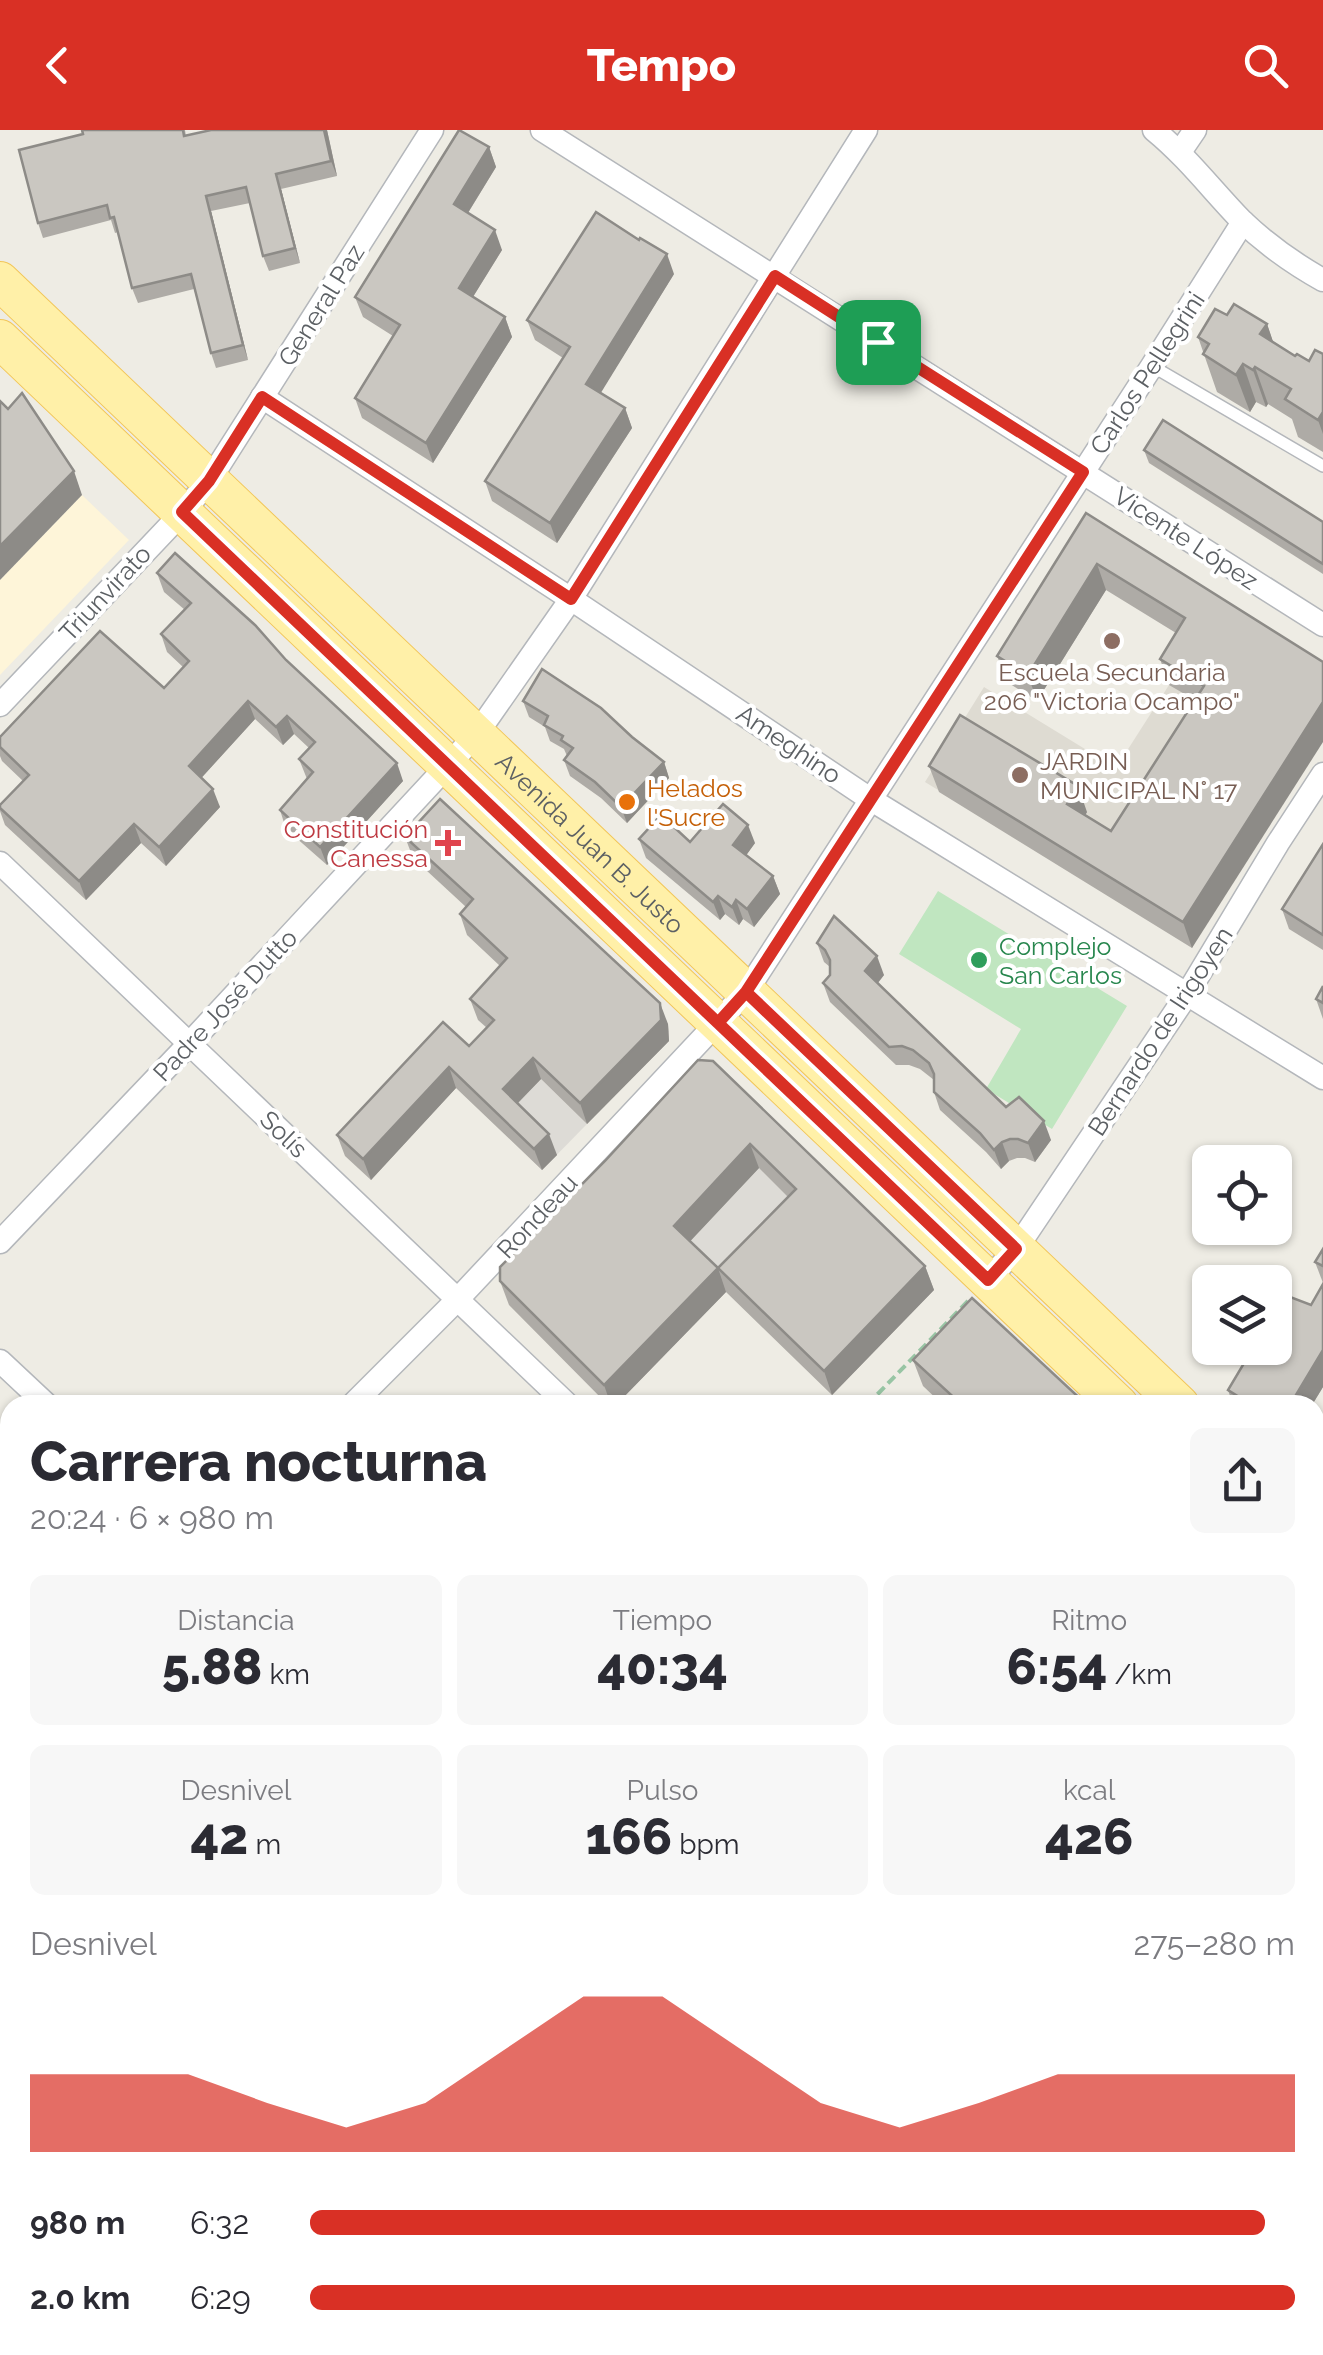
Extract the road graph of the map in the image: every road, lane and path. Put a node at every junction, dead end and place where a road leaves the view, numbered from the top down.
1 (432, 130) edge
2 (542, 130) edge
3 (866, 130) edge
4 (1154, 130) edge
5 (1195, 130) edge
6 (1180, 152) junction
7 (1244, 222) junction
8 (775, 276) junction
9 (1323, 280) edge
10 (0, 281) edge
11 (0, 339) edge
12 (1152, 366) junction
13 (262, 397) junction
14 (1323, 466) edge
15 (1083, 472) junction
16 (209, 481) junction
17 (182, 512) junction
18 (571, 599) junction
19 (1323, 626) edge
20 (0, 705) edge
21 (476, 735) junction
22 (448, 766) junction
23 (1323, 774) edge
24 (870, 799) junction
25 (0, 863) edge
26 (746, 992) junction
27 (1186, 996) junction
28 (718, 1023) junction
29 (189, 1044) junction
30 (1323, 1078) edge
31 (0, 1242) edge
32 (1016, 1249) junction
33 (988, 1280) junction
34 (457, 1300) junction
35 (0, 1360) edge
36 (36, 1395) edge
37 (362, 1395) edge
38 (557, 1395) edge
39 (877, 1395) edge
40 (1108, 1395) edge
41 (1169, 1395) edge

1 - 13 street, General Paz
2 - 8 street, Vicente López
3 - 8 street, Padre José Dutto
4 - 6 street
5 - 6 street
6 - 7 street
7 - 9 street
7 - 12 street, Carlos Pellegrini
8 - 15 street, Vicente López
8 - 18 street, Padre José Dutto
10 - 16 main road, Avenida Juan B. Justo
11 - 17 main road, Avenida Juan B. Justo
12 - 14 lane
12 - 15 street, Carlos Pellegrini
13 - 16 street, General Paz
13 - 18 street, Ameghino
15 - 19 street, Vicente López
15 - 24 street, Carlos Pellegrini
16 - 17 street, Triunvirato
16 - 21 main road, Avenida Juan B. Justo
17 - 20 street, Triunvirato
17 - 22 main road, Avenida Juan B. Justo
18 - 21 street, Padre José Dutto
18 - 24 street, Ameghino
21 - 22 street, Padre José Dutto
21 - 26 main road, Avenida Juan B. Justo
22 - 28 main road, Avenida Juan B. Justo
22 - 29 street, Padre José Dutto
23 - 27 street, Bernardo de Irigoyen
24 - 26 street, Carlos Pellegrini
24 - 27 street, Ameghino
25 - 29 street, Solís
26 - 28 street, Carlos Pellegrini
26 - 32 main road, Avenida Juan B. Justo
27 - 30 street, Ameghino
27 - 32 street, Bernardo de Irigoyen
28 - 33 main road, Avenida Juan B. Justo
28 - 34 street, Rondeau
29 - 31 street, Padre José Dutto
29 - 34 street, Solís
32 - 33 street, Bernardo de Irigoyen
32 - 41 main road, Avenida Juan B. Justo
33 - 39 path
33 - 40 main road, Avenida Juan B. Justo
34 - 37 street, Rondeau
34 - 38 street, Solís
35 - 36 street

